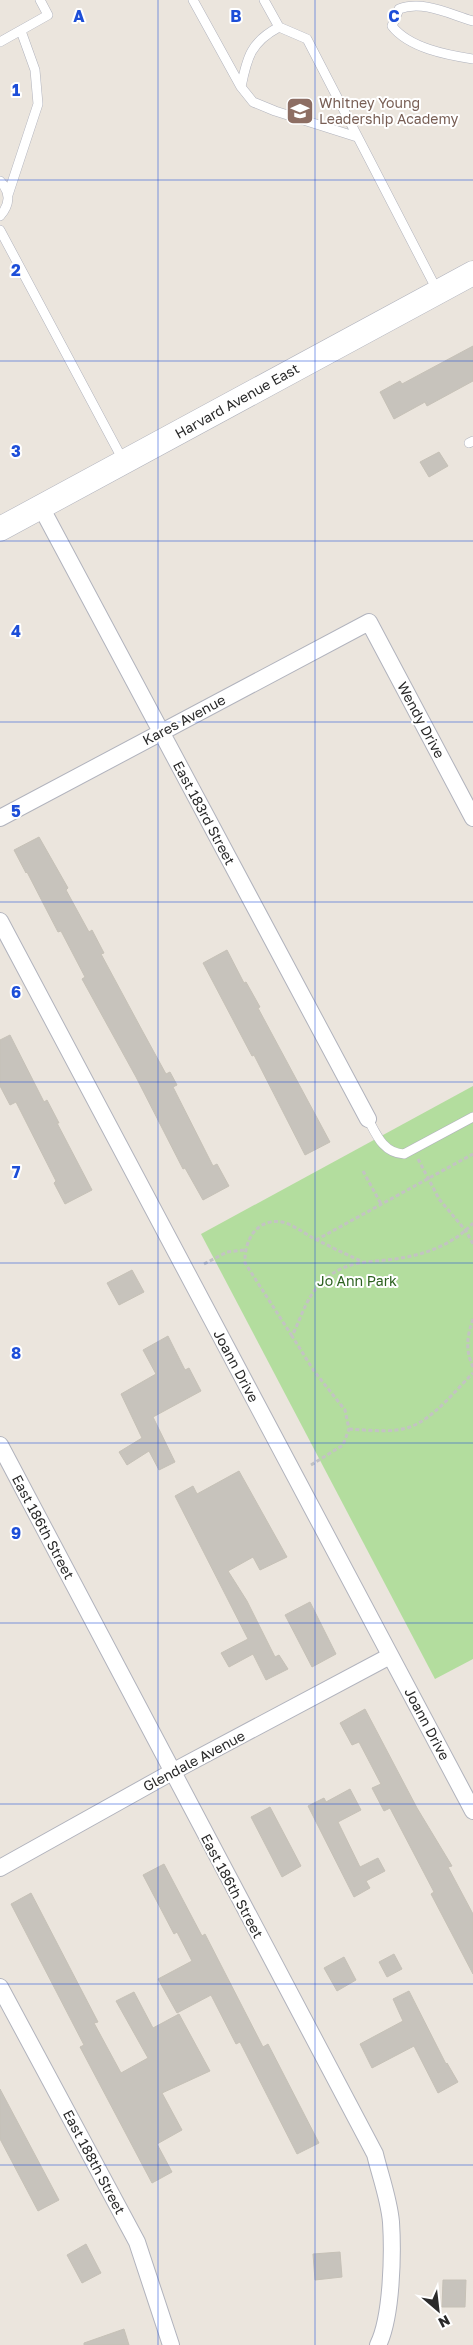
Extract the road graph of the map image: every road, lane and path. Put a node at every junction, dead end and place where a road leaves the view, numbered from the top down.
1 (40, 0) edge
2 (193, 0) edge
3 (264, 0) edge
4 (473, 21) edge
5 (279, 27) junction
6 (21, 30) junction
7 (0, 42) edge
8 (473, 60) edge
9 (241, 87) junction
10 (357, 136) junction
11 (0, 181) edge
12 (8, 195) junction
13 (0, 216) edge
14 (0, 230) edge
15 (473, 273) edge
16 (438, 292) junction
17 (124, 462) junction
18 (41, 507) junction
19 (0, 529) edge
20 (369, 622) joint
21 (161, 733) junction
22 (0, 818) edge
23 (473, 818) edge
24 (0, 921) edge
25 (473, 1117) edge
26 (368, 1119) joint
27 (473, 1154) edge
28 (417, 1158) dead end
29 (363, 1171) dead end
30 (428, 1178) junction
31 (381, 1204) junction
32 (473, 1223) edge
33 (466, 1231) junction
34 (316, 1240) junction
35 (473, 1244) edge
36 (244, 1250) junction
37 (362, 1261) junction
38 (204, 1264) dead end
39 (473, 1319) edge
40 (292, 1336) junction
41 (473, 1367) edge
42 (473, 1373) edge
43 (348, 1429) junction
44 (0, 1445) edge
45 (311, 1465) dead end
46 (390, 1656) junction
47 (172, 1772) junction
48 (473, 1811) edge
49 (0, 1868) edge
50 (0, 1987) edge
51 (171, 2345) edge
52 (378, 2345) edge

1 - 6 lane
2 - 9 lane
3 - 5 lane
4 - 8 lane
5 - 9 lane
5 - 10 lane
6 - 7 lane
6 - 12 lane
9 - 10 lane
10 - 16 lane
11 - 12 lane
12 - 13 lane
14 - 17 lane
15 - 16 main road, Harvard Avenue East
16 - 17 main road, Harvard Avenue East
17 - 18 main road, Harvard Avenue East
18 - 19 main road, Harvard Avenue East
18 - 21 street, East 183rd Street
20 - 21 street, Kares Avenue
20 - 23 street, Wendy Drive
21 - 22 street, Kares Avenue
21 - 26 street, East 183rd Street
24 - 46 street, Joann Drive
25 - 26 lane
27 - 30 path
28 - 30 path
29 - 31 path
30 - 31 path
30 - 33 path
31 - 34 path
32 - 33 path
33 - 35 path
33 - 37 path
34 - 36 path
34 - 37 path
36 - 38 path
36 - 40 path
37 - 40 path
39 - 41 path
40 - 43 path
42 - 43 path
43 - 45 path
44 - 47 street, East 186th Street
46 - 47 street, Glendale Avenue
46 - 48 street, Joann Drive
47 - 49 street, Glendale Avenue
47 - 52 street, East 186th Street
50 - 51 street, East 188th Street

